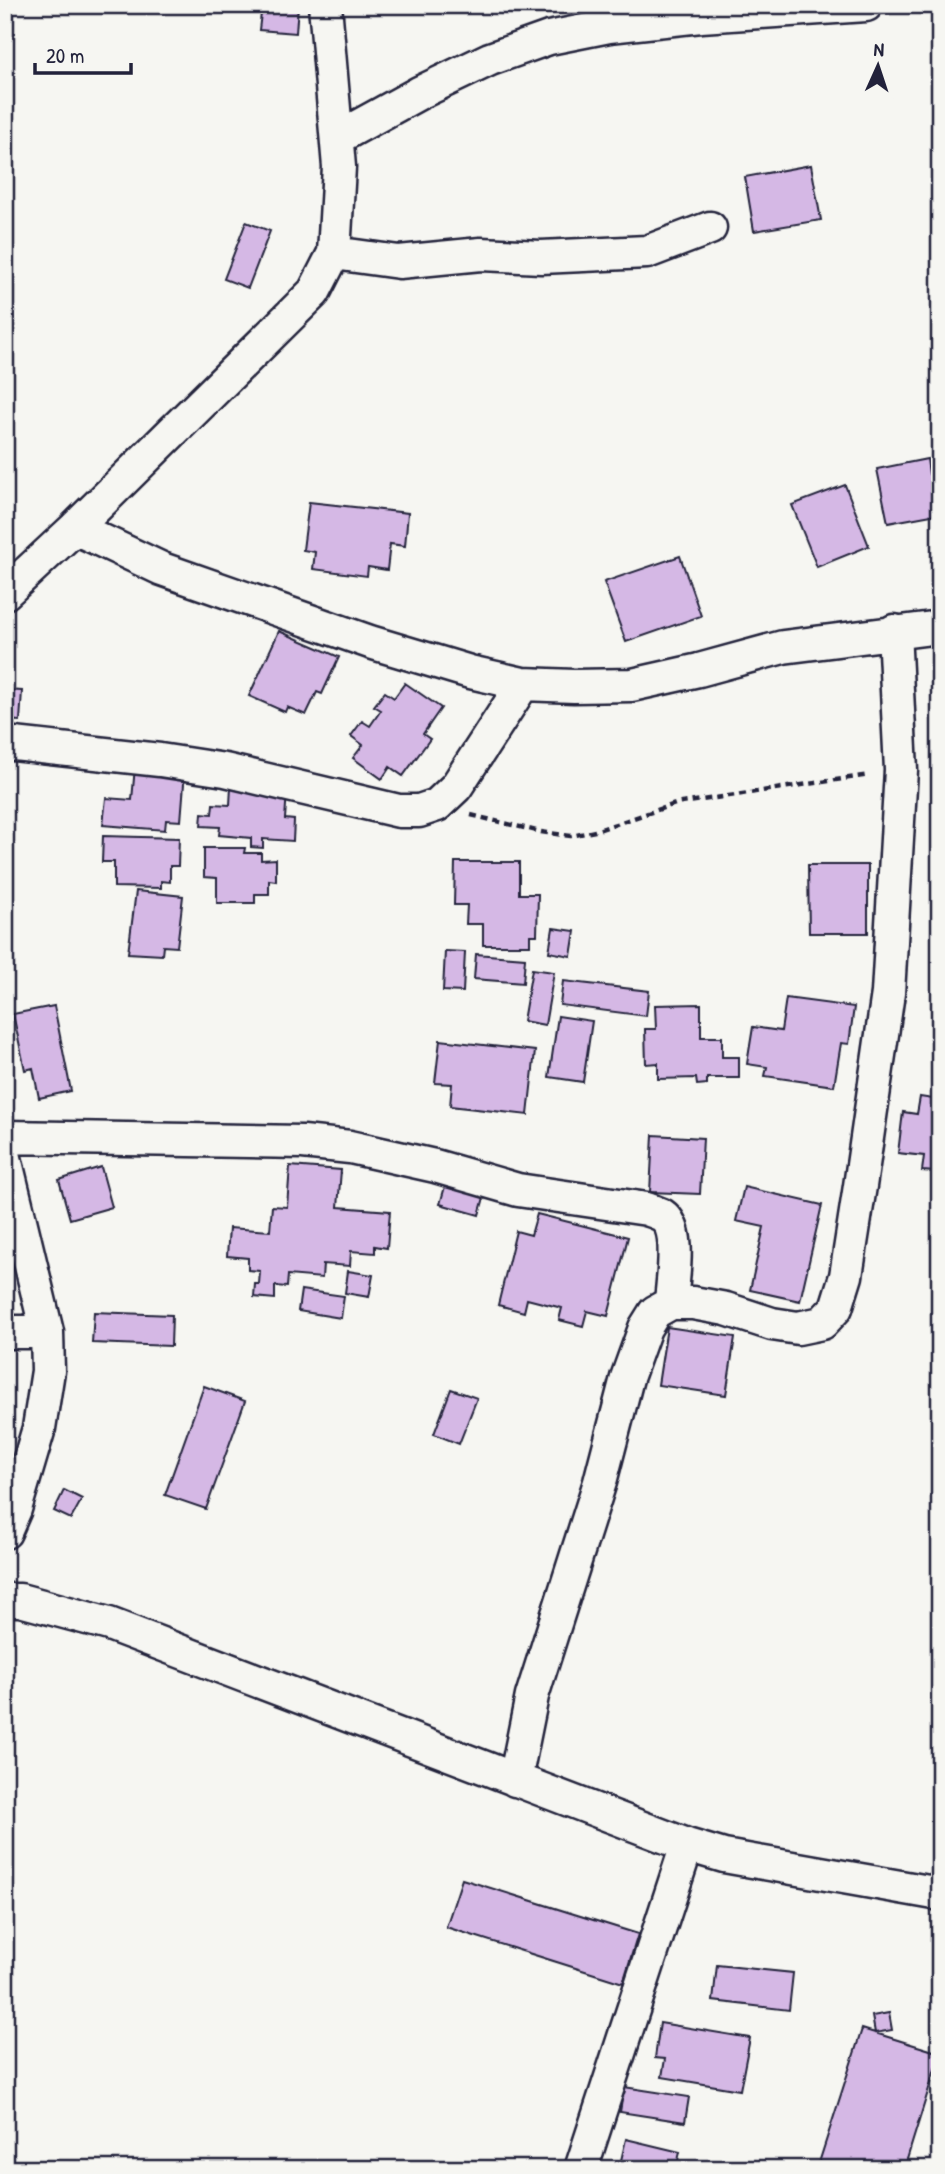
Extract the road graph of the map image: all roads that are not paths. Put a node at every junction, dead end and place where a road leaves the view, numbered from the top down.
1 (325, 5) edge
2 (866, 5) edge
3 (337, 138) junction
4 (710, 228) dead end
5 (334, 253) junction
6 (75, 528) junction
7 (5, 593) edge
8 (940, 627) edge
9 (894, 631) junction
10 (523, 684) junction
11 (5, 743) edge
12 (5, 1137) edge
13 (5, 1158) edge
14 (671, 1303) junction
15 (5, 1332) edge
16 (47, 1332) junction
17 (5, 1532) edge
18 (5, 1600) edge
19 (515, 1780) junction
20 (687, 1845) junction
21 (940, 1894) edge
22 (581, 2169) edge

1 - 3 street
2 - 3 street
3 - 5 street
4 - 5 street
5 - 6 street
6 - 7 street
6 - 10 street
8 - 9 street
9 - 10 street
9 - 14 street
10 - 11 street
12 - 14 street
13 - 16 street
14 - 19 street
15 - 16 street
16 - 17 street
18 - 19 street
19 - 20 street
20 - 21 street
20 - 22 street

